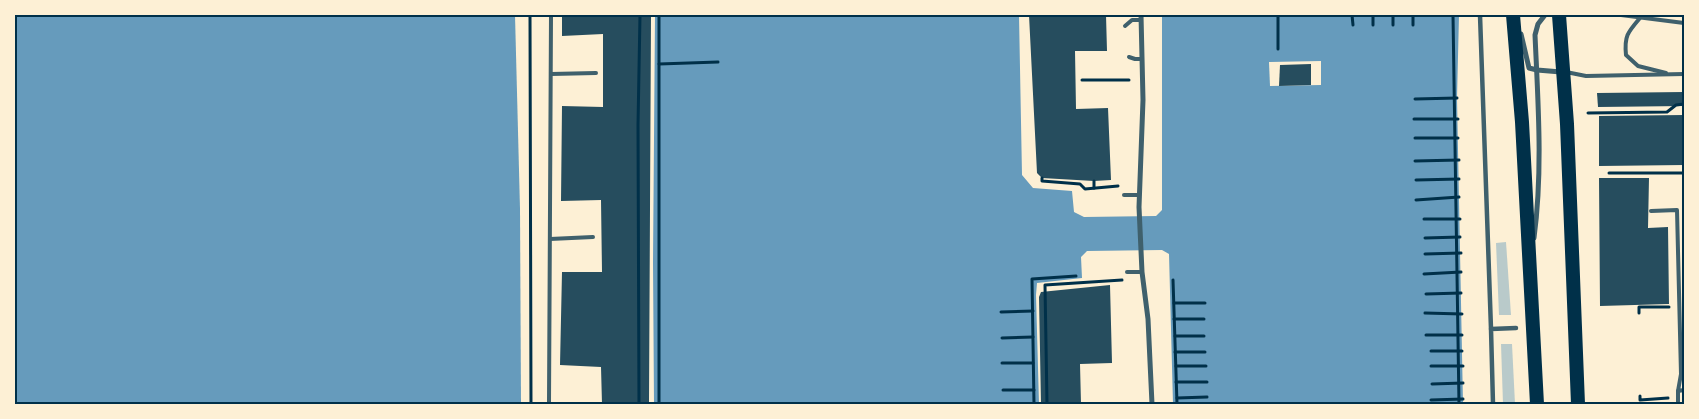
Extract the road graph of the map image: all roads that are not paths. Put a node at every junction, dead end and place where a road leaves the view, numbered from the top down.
1 (551, 15) edge
2 (1480, 15) edge
3 (1514, 15) edge
4 (1545, 15) edge
5 (1559, 15) edge
6 (1621, 15) edge
7 (1127, 16) edge
8 (1141, 18) edge
9 (1640, 18) junction
10 (1132, 20) junction
11 (1684, 23) edge
12 (1125, 26) dead end
13 (1129, 57) dead end
14 (1142, 58) junction
15 (1537, 70) junction
16 (1564, 72) junction
17 (596, 73) dead end
18 (551, 74) junction
19 (1673, 74) junction
20 (1684, 74) edge
21 (1124, 195) dead end
22 (1138, 195) junction
23 (1651, 211) dead end
24 (593, 237) dead end
25 (550, 239) junction
26 (1530, 268) junction
27 (1127, 272) dead end
28 (1142, 272) junction
29 (1516, 328) dead end
30 (1491, 329) junction
31 (1684, 390) edge
32 (1678, 391) junction
33 (549, 404) edge
34 (1152, 404) edge
35 (1494, 404) edge
36 (1537, 404) edge
37 (1578, 404) edge
38 (1678, 404) edge

1 - 18 lane
2 - 30 street
3 - 15 street
3 - 26 highway
4 - 15 street
5 - 16 highway
6 - 9 lane
7 - 10 lane
8 - 10 lane
8 - 14 street
9 - 11 lane
9 - 19 lane
10 - 12 lane
13 - 14 lane
14 - 22 street
15 - 16 street
15 - 26 street
16 - 19 lane
16 - 37 highway
17 - 18 lane
18 - 25 lane
19 - 20 lane
21 - 22 lane
22 - 28 street
23 - 32 lane
24 - 25 lane
25 - 33 lane
26 - 36 highway
27 - 28 lane
28 - 34 street
29 - 30 street
30 - 35 street
31 - 32 lane
32 - 38 lane

